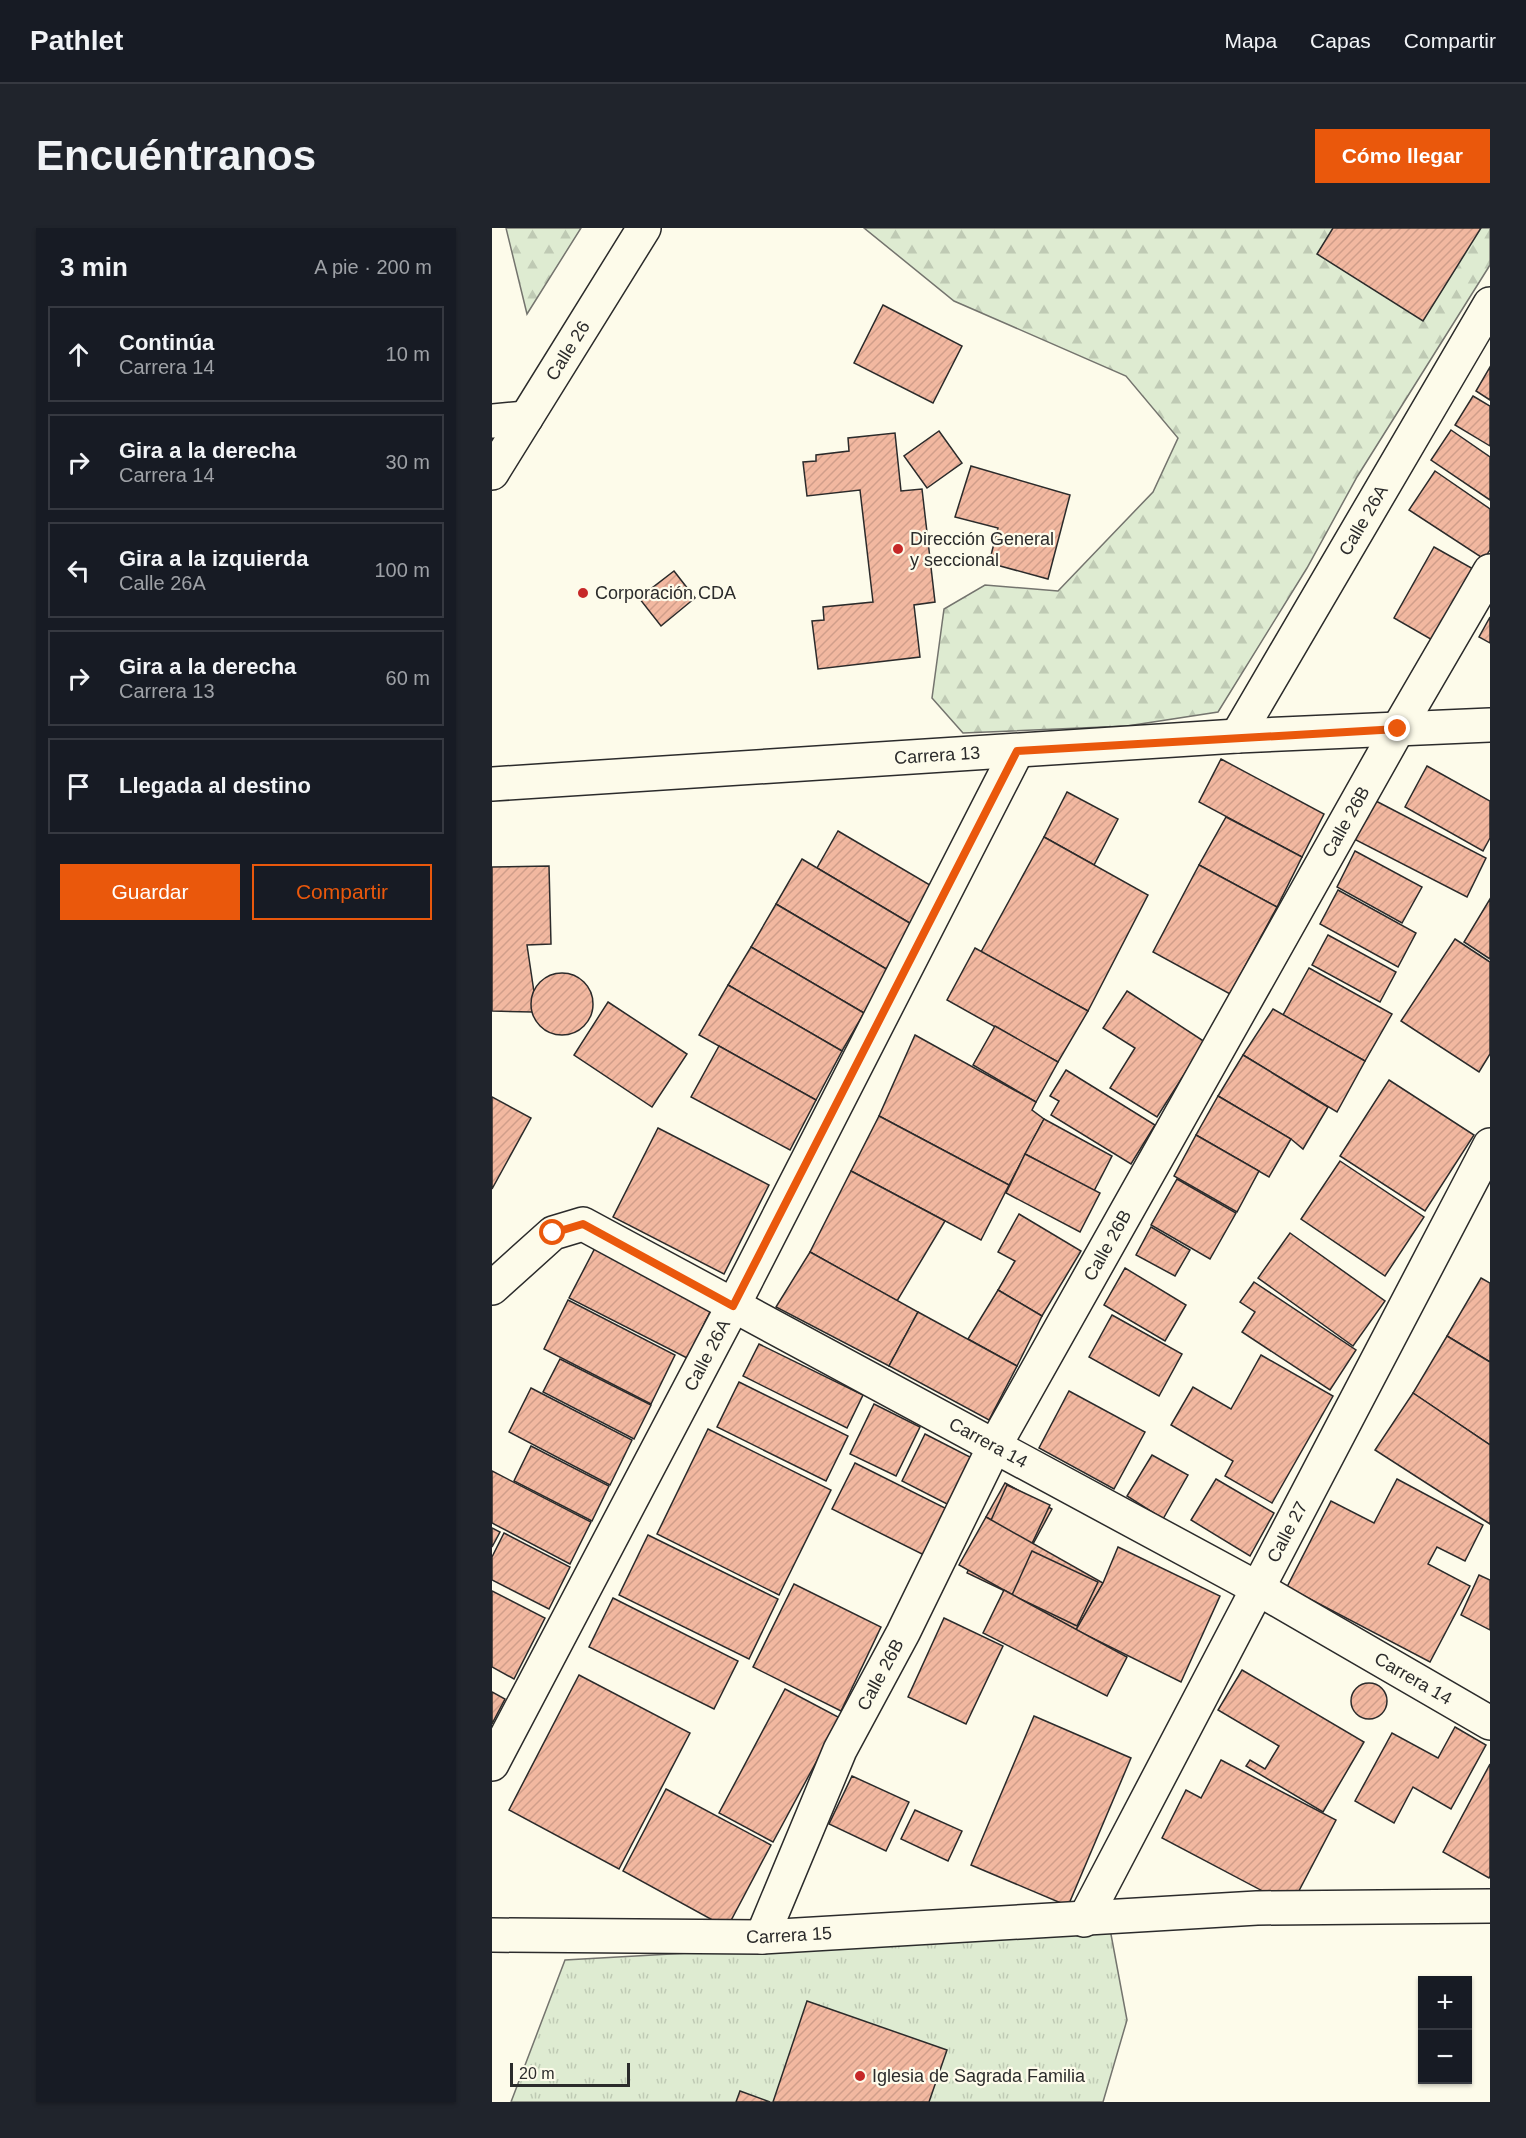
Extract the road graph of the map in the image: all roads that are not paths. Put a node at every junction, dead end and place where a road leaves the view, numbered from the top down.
1 (644, 228) edge
2 (1490, 304) edge
3 (526, 418) junction
4 (492, 421) edge
5 (492, 473) edge
6 (1490, 571) edge
7 (1490, 725) edge
8 (1398, 729) junction
9 (1237, 736) junction
10 (1017, 751) junction
11 (492, 784) edge
12 (1490, 1145) edge
13 (492, 1288) edge
14 (733, 1306) junction
15 (994, 1447) junction
16 (1257, 1588) junction
17 (1490, 1723) edge
18 (492, 1764) edge
19 (1490, 1906) edge
20 (1084, 1920) junction
21 (492, 1935) edge
22 (762, 1937) junction

1 - 3 street, Calle 26
2 - 9 street, Calle 26A
3 - 4 street
3 - 5 street, Calle 26
6 - 8 street, Calle 26B
7 - 8 street, Carrera 13
8 - 9 street, Carrera 13
8 - 15 street, Calle 26B
9 - 10 street, Carrera 13
10 - 11 street, Carrera 13
10 - 14 street, Calle 26A
12 - 16 street, Calle 27
13 - 14 street, Carrera 14
14 - 15 street, Carrera 14
14 - 18 street, Calle 26A
15 - 16 street, Carrera 14
15 - 22 street, Calle 26B
16 - 17 street, Carrera 14
16 - 20 street, Calle 27
19 - 20 street, Carrera 15
20 - 22 street, Carrera 15
21 - 22 street, Carrera 15

